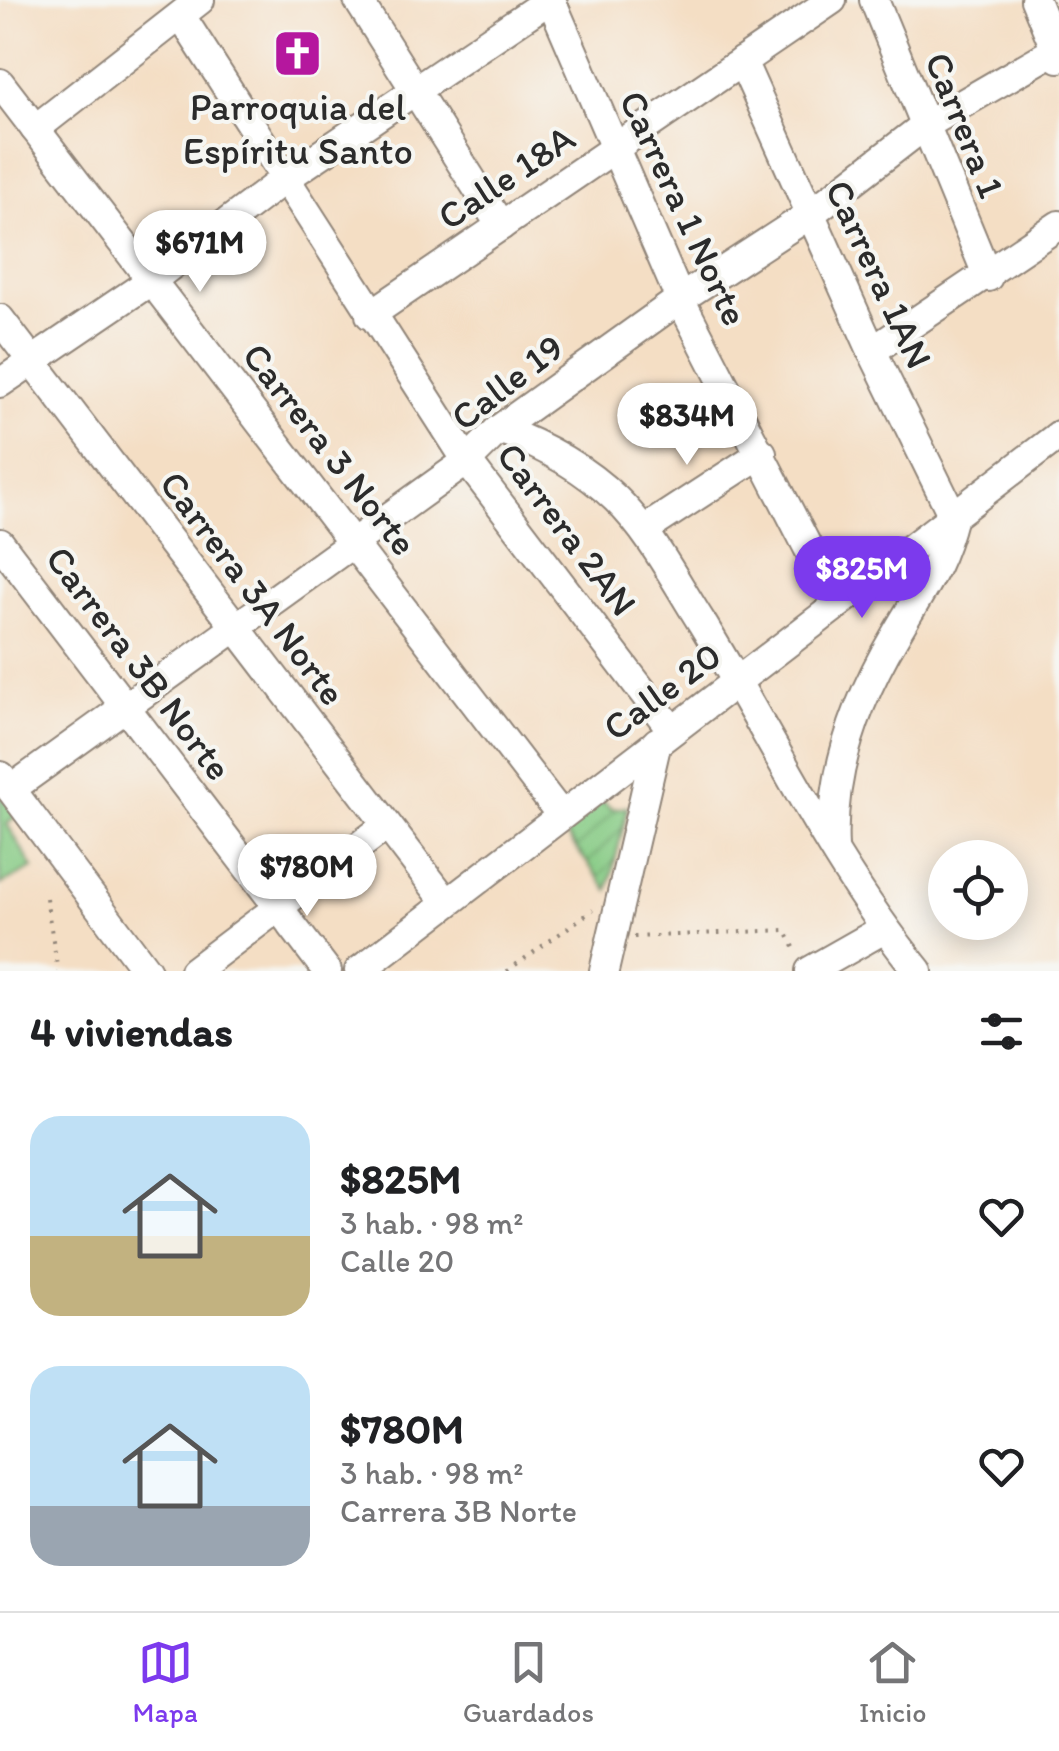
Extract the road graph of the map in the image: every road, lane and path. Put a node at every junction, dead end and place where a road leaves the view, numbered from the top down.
1 (358, 0) edge
2 (550, 0) edge
3 (832, 0) edge
4 (874, 0) edge
5 (1035, 0) edge
6 (191, 8) edge
7 (1058, 52) edge
8 (742, 61) junction
9 (0, 83) edge
10 (414, 90) junction
11 (924, 126) junction
12 (35, 129) junction
13 (614, 150) junction
14 (283, 180) junction
15 (809, 215) junction
16 (501, 226) junction
17 (1059, 226) edge
18 (988, 277) junction
19 (152, 280) junction
20 (680, 298) junction
21 (370, 315) junction
22 (0, 319) edge
23 (872, 351) junction
24 (31, 360) junction
25 (0, 383) edge
26 (500, 429) junction
27 (1059, 435) edge
28 (762, 453) junction
29 (467, 461) junction
30 (953, 516) junction
31 (644, 530) junction
32 (354, 542) junction
33 (0, 543) edge
34 (837, 604) junction
35 (236, 627) junction
36 (736, 682) junction
37 (125, 707) junction
38 (664, 736) junction
39 (5, 782) edge
40 (561, 815) junction
41 (387, 824) junction
42 (834, 850) junction
43 (623, 888) junction
44 (46, 898) dead end
45 (447, 902) junction
46 (277, 906) junction
47 (884, 929) junction
48 (614, 938) junction
49 (805, 964) edge
50 (58, 971) edge
51 (147, 971) edge
52 (194, 971) edge
53 (327, 971) edge
54 (360, 971) edge
55 (507, 971) edge
56 (604, 971) edge
57 (918, 971) edge

1 - 10 street
2 - 10 street
2 - 13 street, Carrera 1 Norte
3 - 8 street, Calle 18A
4 - 11 street, Carrera 1
5 - 7 street
6 - 12 street
6 - 14 street, Carrera 2AN
7 - 11 street, Calle 19
8 - 13 street, Calle 18A
8 - 15 street, Carrera 1AN
9 - 12 street, Carrera 3 Norte
10 - 14 street
10 - 16 street
11 - 15 street, Calle 19
11 - 18 street, Carrera 1
12 - 19 street, Carrera 3 Norte
13 - 16 street, Calle 18A
13 - 20 street, Carrera 1 Norte
14 - 19 street
14 - 21 street, Carrera 2AN
15 - 20 street, Calle 19
15 - 23 street, Carrera 1AN
16 - 21 street, Calle 18A
17 - 18 street
18 - 23 street
19 - 24 street
19 - 32 street, Carrera 3 Norte
20 - 26 street, Calle 19
20 - 28 street, Carrera 1 Norte
21 - 29 street, Carrera 2AN
22 - 24 street, Carrera 3A Norte
23 - 30 street, Carrera 1AN
24 - 25 street
24 - 35 street, Carrera 3A Norte
26 - 29 street, Calle 19
26 - 31 street
27 - 30 street, Calle 20
28 - 31 street
28 - 34 street, Carrera 1 Norte
29 - 32 street, Calle 19
29 - 38 street, Carrera 2AN
30 - 34 street, Calle 20
30 - 42 street
31 - 36 street
32 - 35 street, Calle 19
32 - 40 street, Carrera 3 Norte
33 - 37 street, Carrera 3B Norte
34 - 36 street, Calle 20
35 - 37 street, Calle 19
35 - 41 street, Carrera 3A Norte
36 - 38 street, Calle 20
36 - 42 street
37 - 39 street, Calle 19
37 - 46 street, Carrera 3B Norte
38 - 40 street, Calle 20
38 - 43 street
39 - 51 street
40 - 45 street, Calle 20
41 - 45 street, Carrera 3A Norte
41 - 46 street
42 - 47 street
43 - 48 street
43 - 55 path
44 - 50 path
45 - 54 street, Calle 20
46 - 52 street
46 - 53 street, Carrera 3B Norte
47 - 49 street
47 - 57 street
48 - 49 path
48 - 56 street

